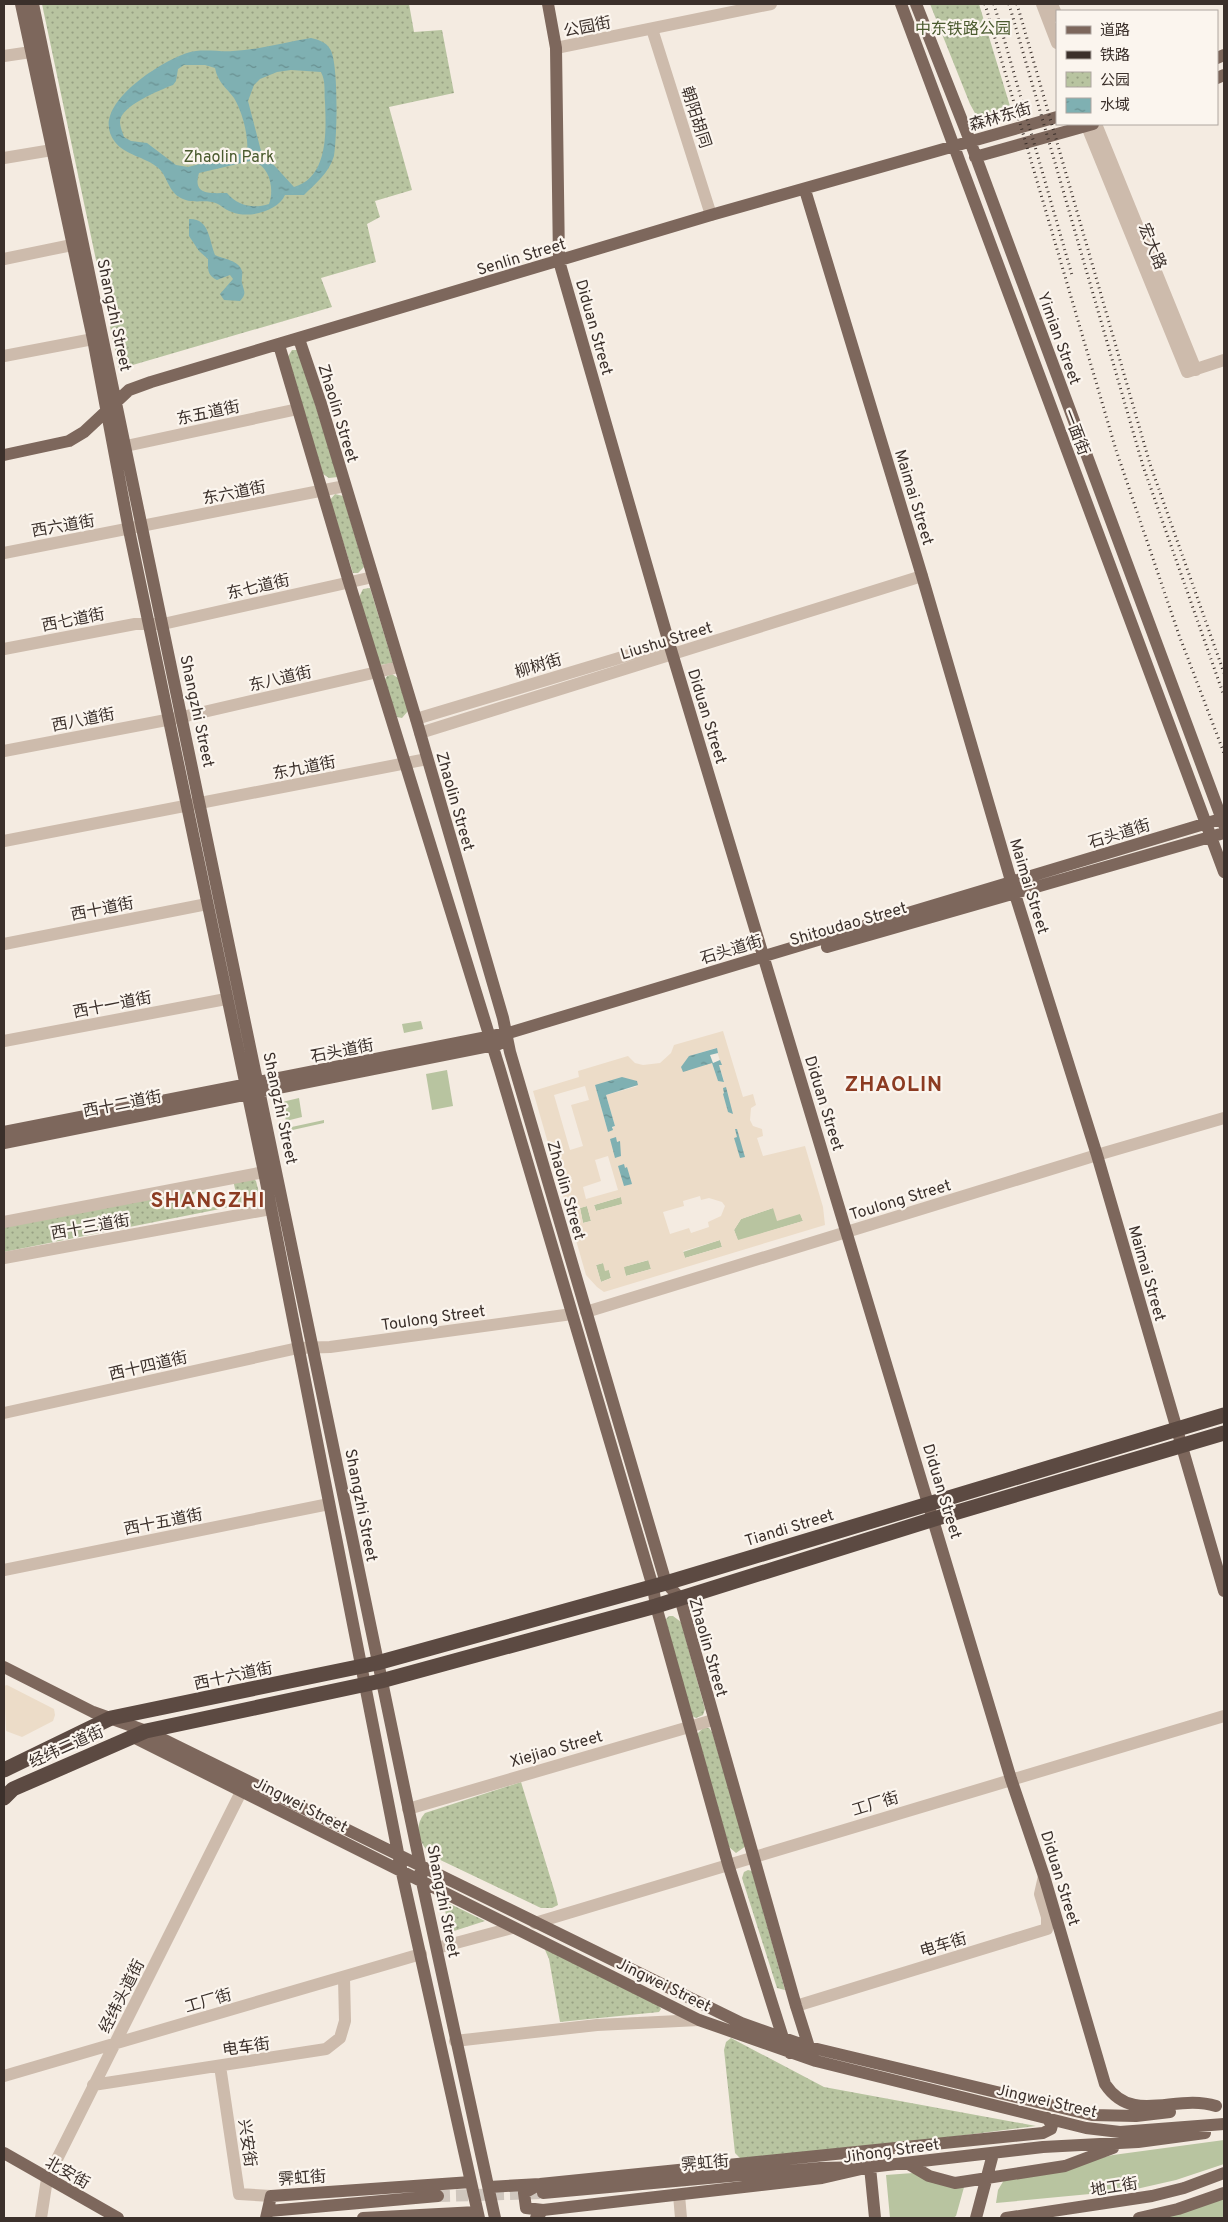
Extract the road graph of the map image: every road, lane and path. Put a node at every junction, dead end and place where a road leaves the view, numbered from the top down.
1 (21, 4) edge
2 (33, 4) edge
3 (548, 4) edge
4 (771, 4) edge
5 (900, 4) edge
6 (916, 4) edge
7 (1042, 4) edge
8 (652, 29) junction
9 (1056, 40) edge
10 (556, 48) junction
11 (31, 52) junction
12 (4, 56) edge
13 (1056, 117) edge
14 (1087, 125) edge
15 (1090, 125) edge
16 (970, 141) junction
17 (953, 147) junction
18 (52, 150) junction
19 (975, 157) junction
20 (4, 158) edge
21 (805, 190) junction
22 (711, 215) junction
23 (72, 245) junction
24 (4, 259) edge
25 (559, 261) junction
26 (93, 339) junction
27 (299, 339) junction
28 (279, 345) junction
29 (4, 356) edge
30 (1224, 360) edge
31 (116, 402) junction
32 (298, 409) junction
33 (106, 412) junction
34 (126, 446) junction
35 (4, 455) edge
36 (345, 486) junction
37 (321, 491) junction
38 (142, 526) junction
39 (129, 530) junction
40 (4, 553) edge
41 (922, 576) junction
42 (373, 577) junction
43 (349, 582) junction
44 (163, 624) junction
45 (149, 626) junction
46 (4, 649) edge
47 (671, 649) junction
48 (399, 667) junction
49 (377, 672) junction
50 (182, 717) junction
51 (168, 719) junction
52 (416, 719) junction
53 (420, 733) junction
54 (4, 751) edge
55 (427, 759) junction
56 (405, 764) junction
57 (200, 804) junction
58 (186, 805) junction
59 (1224, 821) edge
60 (1206, 824) junction
61 (1224, 833) edge
62 (1211, 836) junction
63 (4, 841) edge
64 (1224, 872) edge
65 (1013, 887) junction
66 (207, 904) junction
67 (4, 944) edge
68 (764, 961) junction
69 (226, 999) junction
70 (507, 1037) junction
71 (4, 1041) edge
72 (491, 1041) junction
73 (260, 1087) junction
74 (245, 1090) junction
75 (1224, 1118) edge
76 (4, 1132) edge
77 (4, 1143) edge
78 (1097, 1155) junction
79 (264, 1172) junction
80 (271, 1209) junction
81 (4, 1222) edge
82 (847, 1232) junction
83 (4, 1258) edge
84 (586, 1312) junction
85 (572, 1314) junction
86 (314, 1347) junction
87 (298, 1348) junction
88 (4, 1413) edge
89 (1224, 1415) edge
90 (1176, 1431) junction
91 (1224, 1434) edge
92 (1182, 1447) junction
93 (929, 1502) junction
94 (329, 1504) junction
95 (934, 1519) junction
96 (4, 1570) edge
97 (660, 1585) junction
98 (1224, 1591) edge
99 (680, 1598) junction
100 (656, 1606) junction
101 (370, 1665) junction
102 (4, 1667) edge
103 (4, 1675) edge
104 (374, 1682) junction
105 (94, 1712) junction
106 (1224, 1716) edge
107 (111, 1718) junction
108 (713, 1720) junction
109 (689, 1726) junction
110 (146, 1731) junction
111 (131, 1736) junction
112 (4, 1770) edge
113 (1012, 1779) junction
114 (241, 1792) junction
115 (4, 1798) edge
116 (408, 1809) junction
117 (400, 1854) junction
118 (754, 1856) junction
119 (420, 1864) junction
120 (728, 1864) junction
121 (402, 1873) junction
122 (1044, 1876) junction
123 (422, 1882) junction
124 (535, 1923) junction
125 (512, 1928) junction
126 (437, 1948) junction
127 (421, 1954) junction
128 (344, 1978) junction
129 (796, 2006) junction
130 (699, 2020) junction
131 (783, 2038) junction
132 (455, 2041) junction
133 (116, 2044) junction
134 (809, 2047) junction
135 (790, 2053) junction
136 (220, 2066) junction
137 (4, 2076) edge
138 (93, 2085) junction
139 (1220, 2106) edge
140 (1047, 2118) junction
141 (1224, 2124) edge
142 (1224, 2128) edge
143 (1124, 2143) junction
144 (4, 2153) edge
145 (993, 2154) junction
146 (907, 2163) junction
147 (870, 2167) junction
148 (1224, 2173) edge
149 (47, 2179) junction
150 (987, 2179) junction
151 (471, 2182) junction
152 (489, 2187) junction
153 (542, 2189) junction
154 (1224, 2194) edge
155 (679, 2195) junction
156 (271, 2196) junction
157 (438, 2196) tunnel mouth
158 (540, 2214) edge
159 (267, 2215) edge
160 (477, 2216) edge
161 (41, 2218) edge
162 (118, 2218) edge
163 (363, 2218) edge
164 (496, 2218) edge
165 (681, 2218) edge
166 (875, 2218) edge
167 (976, 2218) edge
168 (1006, 2218) edge
169 (1139, 2218) edge

1 - 11 main road, Shangzhi Street
2 - 31 main road, Shangzhi Street
3 - 10 main road, Diduan Street
4 - 8 street, 公园街
5 - 17 main road, 一面街
6 - 16 main road, Yimian Street
7 - 9 street
8 - 10 street, 公园街
8 - 22 street, 朝阳胡同
10 - 25 main road, Diduan Street
11 - 12 street
11 - 18 main road, Shangzhi Street
13 - 16 main road, 森林东街
14 - 19 main road, 森林东街
15 - 30 street, 宏大路
16 - 17 main road, 森林东街
16 - 19 main road, Yimian Street
17 - 21 main road, Senlin Street
17 - 60 main road, 一面街
18 - 20 street
18 - 23 main road, Shangzhi Street
19 - 59 main road, Yimian Street
21 - 22 main road, Senlin Street
21 - 41 main road, Maimai Street
22 - 25 main road, Senlin Street
23 - 24 street
23 - 26 main road, Shangzhi Street
25 - 27 main road, Senlin Street
25 - 47 main road, Diduan Street
26 - 29 street
26 - 33 main road, Shangzhi Street
27 - 28 main road, Senlin Street
27 - 36 main road, Zhaolin Street
28 - 31 main road, Senlin Street
28 - 32 main road, Zhaolin Street
31 - 33 main road, Senlin Street
31 - 34 main road, Shangzhi Street
32 - 34 street, 东五道街
32 - 37 main road, Zhaolin Street
33 - 35 main road, Senlin Street
33 - 39 main road, Shangzhi Street
34 - 38 main road, Shangzhi Street
36 - 37 street, 东六道街
36 - 42 main road, Zhaolin Street
37 - 38 street, 东六道街
37 - 43 main road, Zhaolin Street
38 - 39 street, 东六道街
38 - 44 main road, Shangzhi Street
39 - 40 street, 西六道街
39 - 45 main road, Shangzhi Street
41 - 47 street, Liushu Street
41 - 65 main road, Maimai Street
42 - 43 street, 东七道街
42 - 48 main road, Zhaolin Street
43 - 44 street, 东七道街
43 - 49 main road, Zhaolin Street
44 - 45 street, 东七道街
44 - 50 main road, Shangzhi Street
45 - 46 street, 西七道街
45 - 51 main road, Shangzhi Street
47 - 52 street, 柳树街
47 - 53 street, Liushu Street
47 - 68 main road, Diduan Street
48 - 49 street, 东八道街
48 - 52 main road, Zhaolin Street
49 - 50 street, 东八道街
49 - 56 main road, Zhaolin Street
50 - 51 street, 东八道街
50 - 57 main road, Shangzhi Street
51 - 54 street, 西八道街
51 - 58 main road, Shangzhi Street
52 - 53 main road, Zhaolin Street
53 - 55 main road, Zhaolin Street
55 - 56 street, 东九道街
55 - 70 main road, Zhaolin Street
56 - 57 street, 东九道街
56 - 72 main road, Zhaolin Street
57 - 58 street, 东九道街
57 - 73 main road, Shangzhi Street
58 - 63 street, 东九道街
58 - 66 main road, Shangzhi Street
59 - 60 main road, 石头道街
60 - 62 main road, 一面街
60 - 65 main road, 石头道街
61 - 62 main road, Shitoudao Street
62 - 64 main road, 一面街
62 - 65 main road, Shitoudao Street
65 - 68 main road, Shitoudao Street
65 - 78 main road, Maimai Street
66 - 67 street, 西十道街
66 - 69 main road, Shangzhi Street
68 - 70 main road, Shitoudao Street
68 - 82 main road, Diduan Street
69 - 71 street, 西十一道街
69 - 74 main road, Shangzhi Street
70 - 72 main road, Shitoudao Street
70 - 84 main road, Zhaolin Street
72 - 73 main road, Shitoudao Street
72 - 85 main road, Zhaolin Street
73 - 74 main road, Shitoudao Street
73 - 86 main road, Shangzhi Street
74 - 76 main road, 西十二道街
74 - 77 main road, 西十二道街
74 - 79 main road, Shangzhi Street
75 - 78 street, Toulong Street
78 - 82 street, Toulong Street
78 - 90 main road, Maimai Street
79 - 80 main road, Shangzhi Street
79 - 81 street
80 - 83 street, 西十三道街
80 - 87 main road, Shangzhi Street
82 - 84 street, Toulong Street
82 - 93 main road, Diduan Street
84 - 97 main road, Zhaolin Street
85 - 86 street, Toulong Street
85 - 97 main road, Zhaolin Street
86 - 87 street, Toulong Street
86 - 101 main road, Shangzhi Street
87 - 88 street, 西十四道街
87 - 94 main road, Shangzhi Street
89 - 90 highway, Tiandi Street
90 - 92 main road, Maimai Street
90 - 93 highway, Tiandi Street
91 - 92 highway
92 - 95 highway
92 - 98 main road, Maimai Street
93 - 95 main road, Diduan Street
93 - 97 highway, Tiandi Street
94 - 96 street, 西十五道街
94 - 101 main road, Shangzhi Street
95 - 99 highway
95 - 113 main road, Diduan Street
97 - 99 main road, Zhaolin Street
97 - 100 main road, Zhaolin Street
97 - 101 highway, Tiandi Street
99 - 100 highway
99 - 108 main road, Zhaolin Street
100 - 104 highway
100 - 109 main road, Zhaolin Street
101 - 104 main road, Shangzhi Street
101 - 107 highway, 西十六道街
102 - 105 main road
103 - 105 main road
104 - 110 highway
104 - 116 main road, Shangzhi Street
104 - 117 main road, Shangzhi Street
105 - 107 main road, Jingwei Street
106 - 113 street, 工厂街
107 - 110 main road, Jingwei Street
107 - 112 highway, 经纬二道街
108 - 109 street, Xiejiao Street
108 - 118 main road, Zhaolin Street
109 - 116 street, Xiejiao Street
109 - 120 main road, Zhaolin Street
110 - 111 highway, 经纬二道街
110 - 117 main road, Jingwei Street
111 - 114 main road, Jingwei Street
111 - 115 highway, 经纬二道街
113 - 118 street, 工厂街
113 - 122 main road, Diduan Street
114 - 121 main road, Jingwei Street
114 - 133 street, 经纬头道街
116 - 119 main road, Shangzhi Street
117 - 119 main road, Jingwei Street
117 - 121 main road, Shangzhi Street
118 - 120 street, 工厂街
118 - 129 main road, Zhaolin Street
119 - 123 main road, Shangzhi Street
119 - 124 main road, Jingwei Street
120 - 124 street, 工厂街
120 - 131 main road, Zhaolin Street
121 - 123 main road, Jingwei Street
121 - 127 main road, Shangzhi Street
122 - 129 street, 电车街
122 - 139 main road, Diduan Street
123 - 125 main road, Jingwei Street
123 - 126 main road, Shangzhi Street
124 - 131 main road, Jingwei Street
125 - 126 street
125 - 130 main road, Jingwei Street
126 - 132 main road, Shangzhi Street
127 - 128 street, 工厂街
127 - 151 main road, Shangzhi Street
128 - 133 street, 工厂街
128 - 136 street, 电车街
129 - 134 main road, Zhaolin Street
130 - 132 street
130 - 135 main road, Jingwei Street
131 - 134 main road, Jingwei Street
131 - 135 main road, Zhaolin Street
132 - 152 main road, Shangzhi Street
133 - 137 street, 工厂街
133 - 138 street, 经纬头道街
134 - 139 main road, Jingwei Street
135 - 140 main road, Jingwei Street
136 - 138 street, 电车街
136 - 156 street, 兴安街
138 - 149 street, 经纬头道街
140 - 141 main road, Jingwei Street
140 - 153 main road, Jihong Street
142 - 143 main road, Jihong Street
143 - 145 main road, Jihong Street
143 - 150 main road
144 - 149 main road, 北安街
145 - 146 main road, Jihong Street
145 - 150 main road
146 - 147 main road, Jihong Street
146 - 150 main road
147 - 153 main road, 霁虹街
147 - 155 main road, Jihong Street
147 - 166 main road
148 - 168 main road, 地工街
149 - 161 street, 经纬头道街
149 - 162 main road, 北安街
150 - 167 main road
151 - 156 main road, 霁虹街
151 - 160 main road, Shangzhi Street
152 - 153 main road, Jihong Street
152 - 164 main road, Shangzhi Street
153 - 158 main road
154 - 169 main road
155 - 158 main road, Jihong Street
155 - 165 street
156 - 159 main road, 霁虹街
157 - 159 main road, 霁虹街
160 - 163 main road

